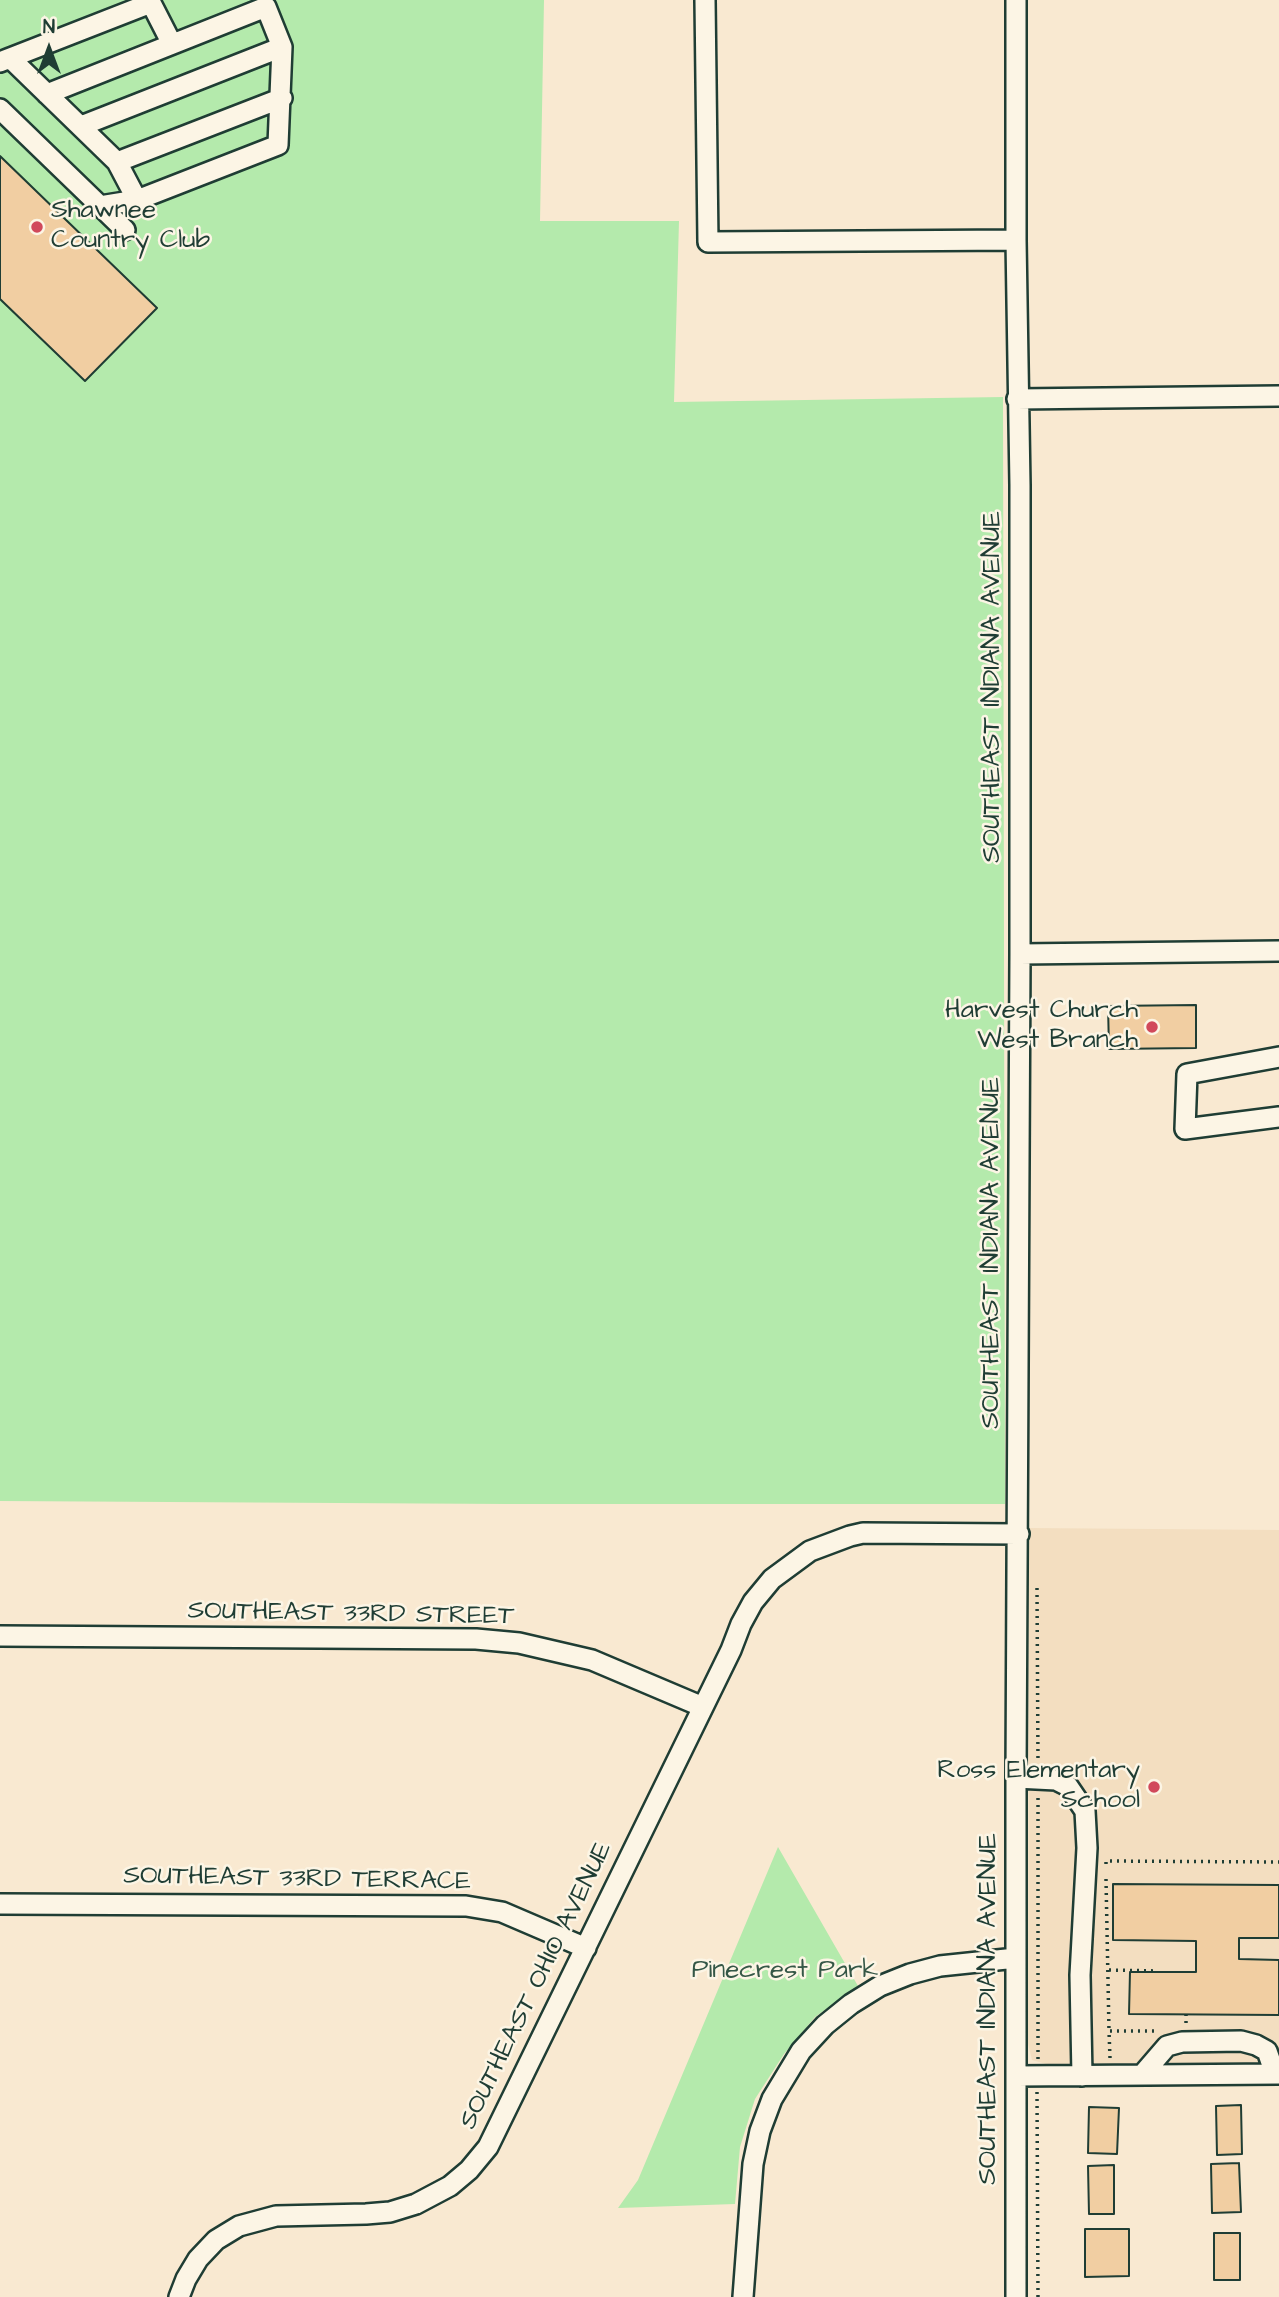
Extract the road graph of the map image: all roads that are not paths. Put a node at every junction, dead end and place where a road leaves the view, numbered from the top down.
1 (705, 0) edge
2 (1016, 0) edge
3 (172, 44) junction
4 (282, 47) junction
5 (5, 60) edge
6 (47, 94) junction
7 (282, 98) junction
8 (0, 109) edge
9 (81, 126) junction
10 (117, 162) junction
11 (137, 200) junction
12 (100, 206) junction
13 (125, 230) dead end
14 (1016, 240) junction
15 (1279, 396) edge
16 (1017, 400) junction
17 (1279, 951) edge
18 (1020, 954) junction
19 (1279, 1057) edge
20 (1279, 1117) edge
21 (1019, 1534) junction
22 (0, 1636) edge
23 (703, 1707) junction
24 (1016, 1778) junction
25 (0, 1904) edge
26 (586, 1948) junction
27 (1016, 1958) junction
28 (1277, 2074) edge
29 (1142, 2075) junction
30 (1016, 2076) junction
31 (1082, 2076) junction
32 (179, 2297) edge
33 (743, 2297) edge
34 (1016, 2297) edge

1 - 14 street
2 - 14 street, SOUTHEAST INDIANA AVENUE
3 - 4 street
3 - 5 street
3 - 6 street
4 - 7 street
4 - 9 street
5 - 6 street
6 - 9 street
7 - 10 street
7 - 11 street
8 - 12 street
9 - 10 street
10 - 11 street
11 - 12 street
12 - 13 street
14 - 16 street, SOUTHEAST INDIANA AVENUE
15 - 16 street
16 - 18 street, SOUTHEAST INDIANA AVENUE
17 - 18 street
18 - 21 street, SOUTHEAST INDIANA AVENUE
19 - 20 street
21 - 23 street
21 - 24 street, SOUTHEAST INDIANA AVENUE
22 - 23 street, SOUTHEAST 33RD STREET
23 - 26 street, SOUTHEAST OHIO AVENUE
24 - 27 street, SOUTHEAST INDIANA AVENUE
24 - 31 street
25 - 26 street, SOUTHEAST 33RD TERRACE
26 - 32 street, SOUTHEAST OHIO AVENUE
27 - 30 street, SOUTHEAST INDIANA AVENUE
27 - 33 street
28 - 29 street
28 - 29 street
29 - 31 street
30 - 31 street
30 - 34 street, SOUTHEAST INDIANA AVENUE

